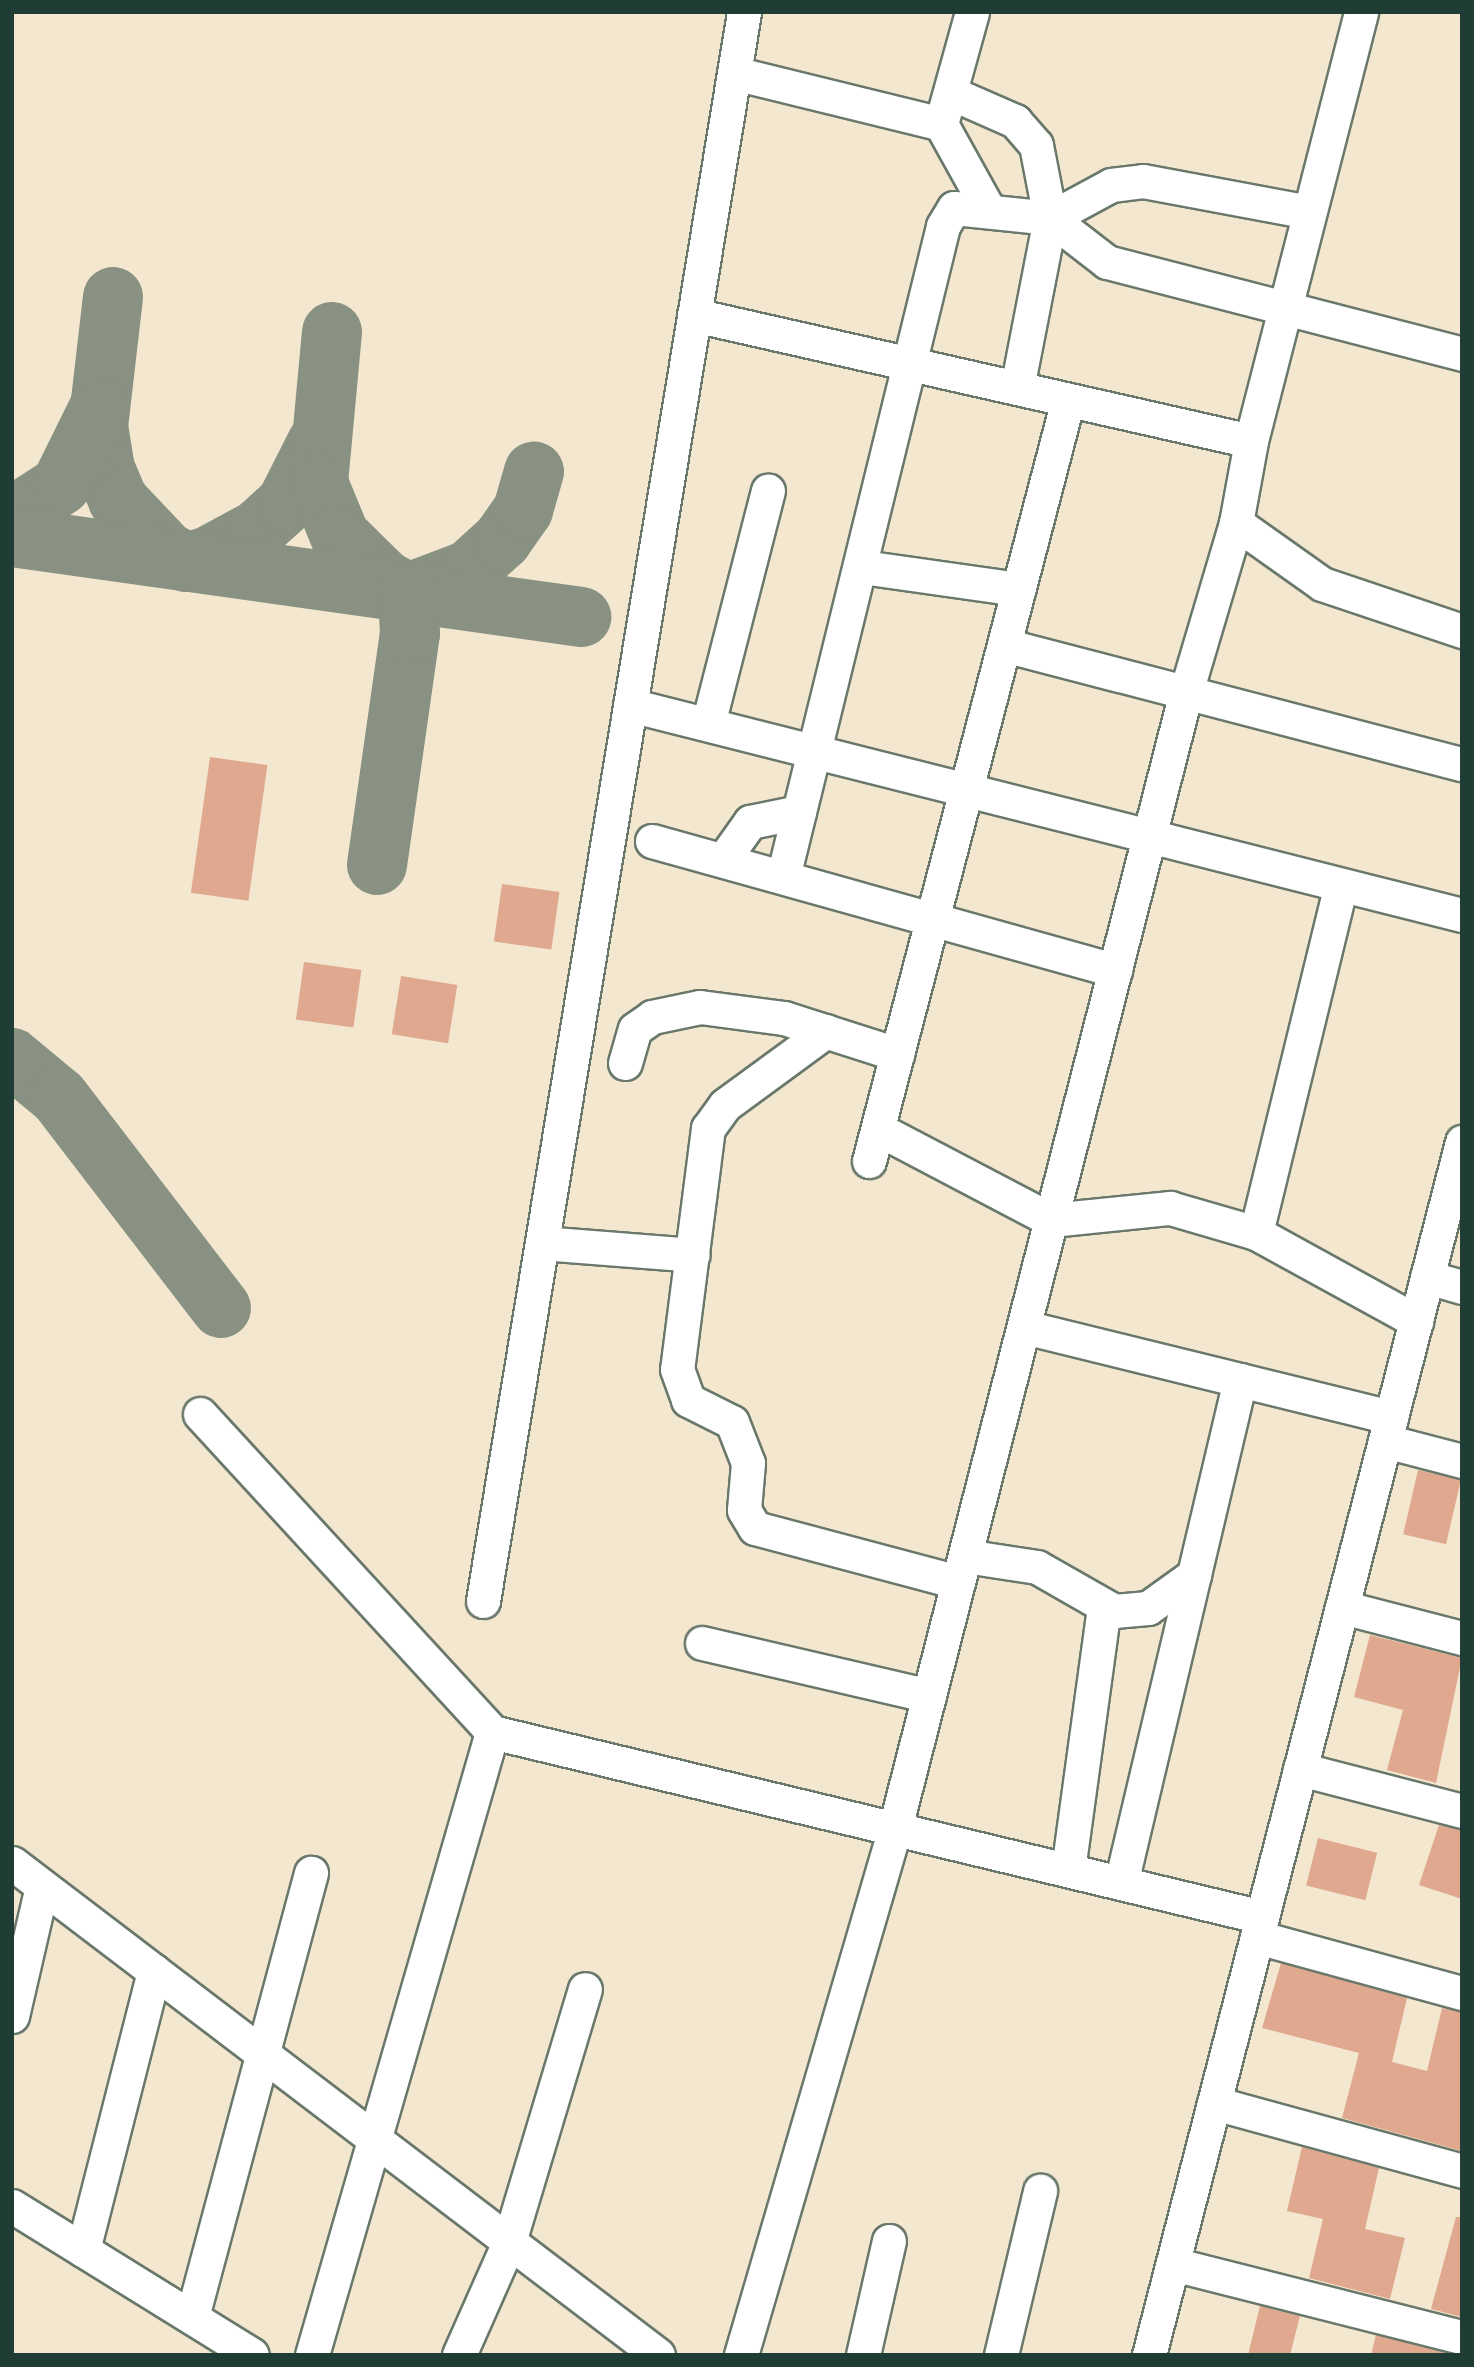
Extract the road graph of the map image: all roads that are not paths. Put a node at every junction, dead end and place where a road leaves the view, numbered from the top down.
1 (744, 12) edge
2 (972, 12) edge
3 (1361, 12) edge
4 (734, 73) junction
5 (946, 108) junction
6 (987, 207) junction
7 (1309, 212) junction
8 (1050, 218) junction
9 (1284, 310) junction
10 (694, 315) junction
11 (1462, 354) edge
12 (914, 365) junction
13 (1017, 388) junction
14 (1068, 400) junction
15 (1251, 441) junction
16 (768, 491) dead end
17 (1236, 523) junction
18 (862, 567) junction
19 (1018, 589) junction
20 (1462, 631) edge
21 (1004, 645) junction
22 (1186, 692) junction
23 (630, 705) junction
24 (708, 724) junction
25 (815, 751) junction
26 (1462, 764) edge
27 (966, 789) junction
28 (799, 812) junction
29 (1149, 836) junction
30 (652, 841) dead end
31 (723, 860) junction
32 (783, 877) junction
33 (1341, 885) junction
34 (1462, 915) edge
35 (932, 918) junction
36 (1115, 970) junction
37 (826, 1031) junction
38 (897, 1054) junction
39 (625, 1063) dead end
40 (878, 1129) junction
41 (1462, 1142) edge
42 (869, 1161) dead end
43 (1051, 1220) junction
44 (1256, 1233) junction
45 (542, 1242) junction
46 (693, 1255) junction
47 (1427, 1277) junction
48 (1462, 1287) edge
49 (1416, 1321) junction
50 (1024, 1327) junction
51 (1240, 1380) junction
52 (200, 1415) dead end
53 (1388, 1429) junction
54 (1462, 1461) edge
55 (962, 1569) junction
56 (1194, 1575) junction
57 (483, 1601) dead end
58 (1342, 1607) junction
59 (1104, 1608) junction
60 (1462, 1638) edge
61 (702, 1643) dead end
62 (929, 1696) junction
63 (492, 1732) junction
64 (1300, 1769) junction
65 (1462, 1811) edge
66 (895, 1828) junction
67 (12, 1863) edge
68 (1068, 1870) junction
69 (311, 1873) dead end
70 (1121, 1883) junction
71 (42, 1886) junction
72 (1260, 1927) junction
73 (154, 1971) junction
74 (585, 1989) dead end
75 (1462, 1993) edge
76 (12, 2016) edge
77 (262, 2053) junction
78 (1214, 2103) junction
79 (374, 2139) junction
80 (1462, 2171) edge
81 (1040, 2191) dead end
82 (12, 2206) edge
83 (889, 2241) dead end
84 (509, 2242) junction
85 (83, 2250) junction
86 (1173, 2264) junction
87 (192, 2317) junction
88 (1462, 2337) edge
89 (252, 2355) edge
90 (312, 2355) edge
91 (459, 2355) edge
92 (658, 2355) edge
93 (741, 2355) edge
94 (863, 2355) edge
95 (1001, 2355) edge
96 (1149, 2355) edge

1 - 4 street
2 - 5 street
3 - 7 street
4 - 5 street
4 - 10 street
5 - 6 street
5 - 8 street
6 - 8 street
6 - 12 street
7 - 8 street
7 - 9 street
8 - 9 street
8 - 13 street
9 - 11 street
9 - 15 street
10 - 12 street
10 - 23 street
12 - 13 street
12 - 18 street
13 - 14 street
14 - 15 street
14 - 19 street
15 - 17 street
16 - 24 street
17 - 20 street
17 - 22 street
18 - 19 street
18 - 25 street
19 - 21 street
21 - 22 street
21 - 27 street
22 - 26 street
22 - 29 street
23 - 24 street
23 - 45 street
24 - 25 street
25 - 27 street
25 - 28 street
27 - 29 street
27 - 35 street
28 - 31 street
28 - 32 street
29 - 33 street
29 - 36 street
30 - 31 street
31 - 32 street
32 - 35 street
33 - 34 street
33 - 44 street
35 - 36 street
35 - 38 street
36 - 43 street
37 - 38 street
37 - 39 street
37 - 46 street
38 - 40 street
40 - 42 street
40 - 43 street
41 - 47 street
43 - 44 street
43 - 50 street
44 - 49 street
45 - 46 street
45 - 57 street
46 - 55 street
47 - 48 street
47 - 49 street
49 - 53 street
50 - 51 street
50 - 55 street
51 - 53 street
51 - 56 street
52 - 63 street
53 - 54 street
53 - 58 street
55 - 59 street
55 - 62 street
56 - 59 street
56 - 70 street
58 - 60 street
58 - 64 street
59 - 68 street
61 - 62 street
62 - 66 street
63 - 66 street
63 - 79 street
64 - 65 street
64 - 72 street
66 - 68 street
66 - 93 street
67 - 71 street
68 - 70 street
69 - 77 street
70 - 72 street
71 - 73 street
71 - 76 street
72 - 75 street
72 - 78 street
73 - 77 street
73 - 85 street
74 - 84 street
77 - 79 street
77 - 87 street
78 - 80 street
78 - 86 street
79 - 84 street
79 - 90 street
81 - 95 street
82 - 85 street
83 - 94 street
84 - 91 street
84 - 92 street
85 - 87 street
86 - 88 street
86 - 96 street
87 - 89 street

